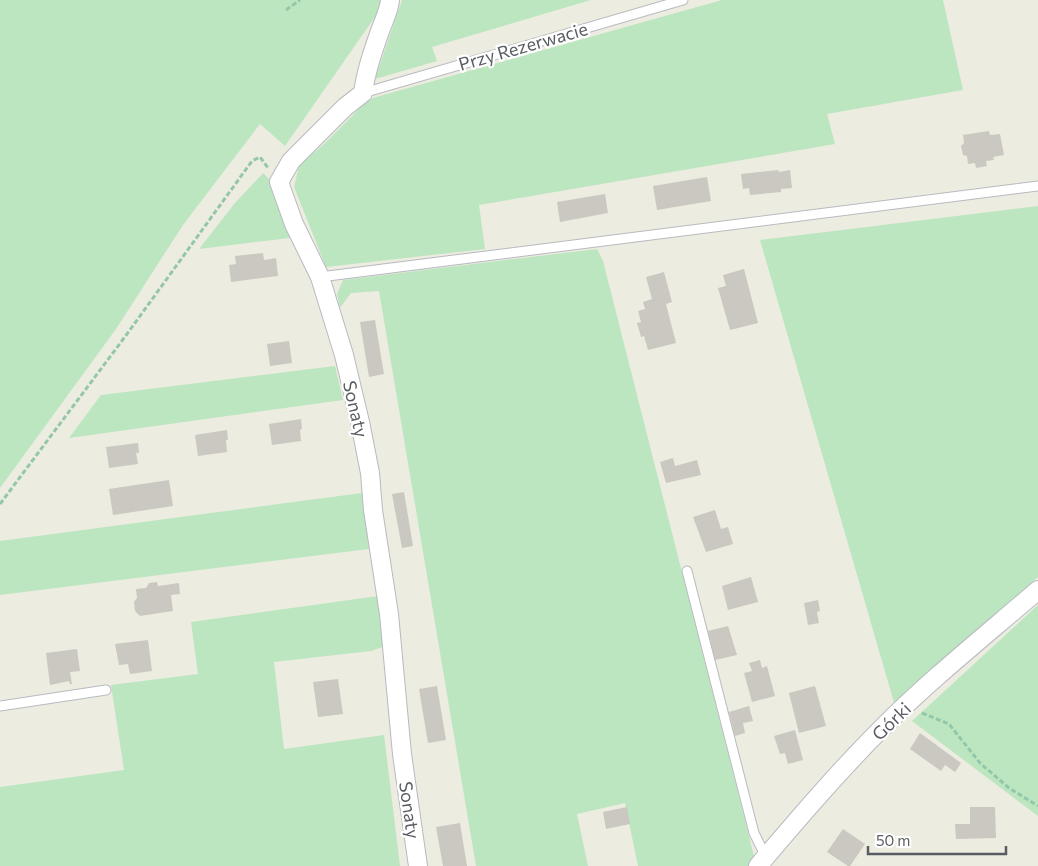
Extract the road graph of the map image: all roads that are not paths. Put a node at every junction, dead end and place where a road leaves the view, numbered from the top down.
1 (390, 0) edge
2 (682, 0) edge
3 (363, 93) junction
4 (1038, 186) edge
5 (320, 276) junction
6 (687, 571) dead end
7 (1038, 590) edge
8 (106, 690) dead end
9 (0, 706) edge
10 (762, 861) edge
11 (418, 866) edge

1 - 3 street
2 - 3 lane, Przy Rezerwacie
3 - 5 street, Sonaty
4 - 5 lane
5 - 11 street, Sonaty
6 - 10 lane
7 - 10 street, Górki
8 - 9 lane

